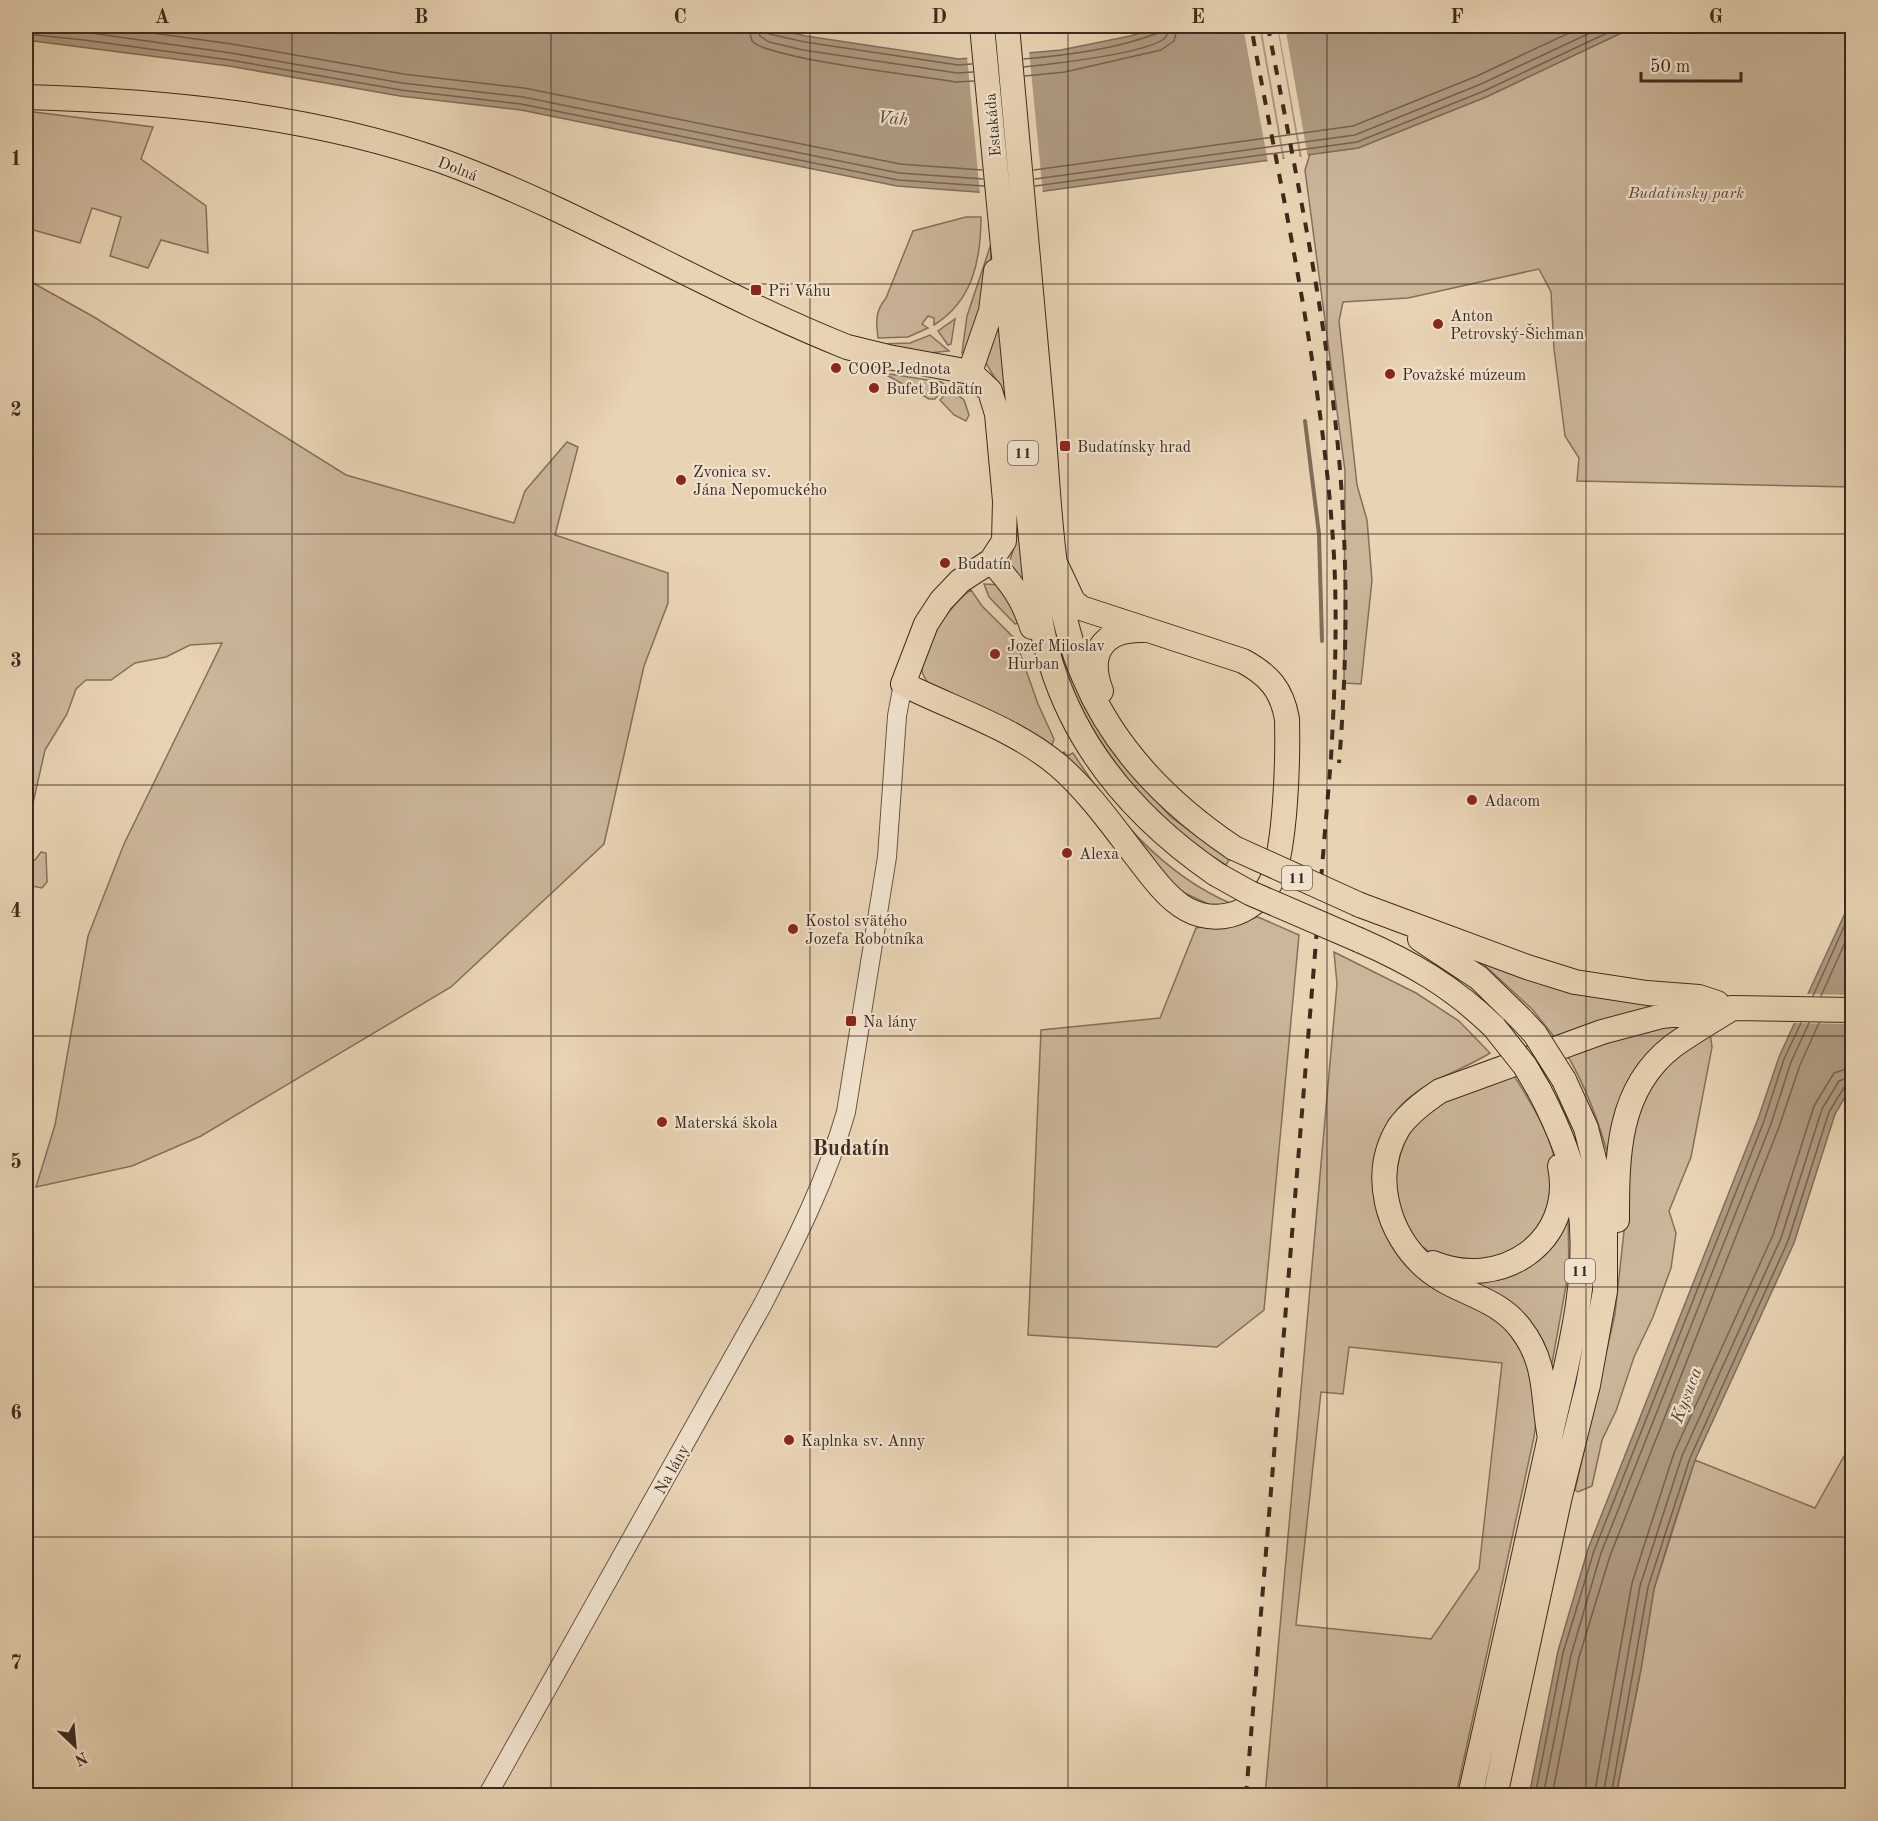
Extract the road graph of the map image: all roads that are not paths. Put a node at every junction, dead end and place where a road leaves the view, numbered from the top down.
1 (982, 26) edge
2 (1007, 26) edge
3 (26, 97) edge
4 (1001, 224) junction
5 (970, 372) junction
6 (991, 561) junction
7 (1057, 567) junction
8 (1145, 630) junction
9 (1056, 680) junction
10 (903, 684) junction
11 (1119, 738) junction
12 (1360, 905) junction
13 (1733, 1008) junction
14 (1852, 1010) edge
15 (1544, 1099) junction
16 (1411, 1250) junction
17 (1605, 1292) junction
18 (1550, 1438) junction
19 (487, 1796) edge
20 (1470, 1796) edge
21 (1495, 1796) edge

1 - 4 main road, Estakáda / 11
2 - 7 main road, Estakáda / 11
3 - 5 main road, Dolná
4 - 5 main road
4 - 9 main road, 11
5 - 6 main road
6 - 9 main road
6 - 10 main road, Na lány
7 - 8 main road
7 - 11 main road, 11
8 - 10 main road
8 - 11 main road
9 - 15 main road, 11, bridge
10 - 19 street, Na lány
11 - 12 main road, 11, bridge
12 - 13 main road
12 - 17 main road, 11, bridge
13 - 14 main road
13 - 16 main road
13 - 17 main road
15 - 16 main road
15 - 18 main road, 11
16 - 18 main road
17 - 21 main road, 11
18 - 20 main road, 11

